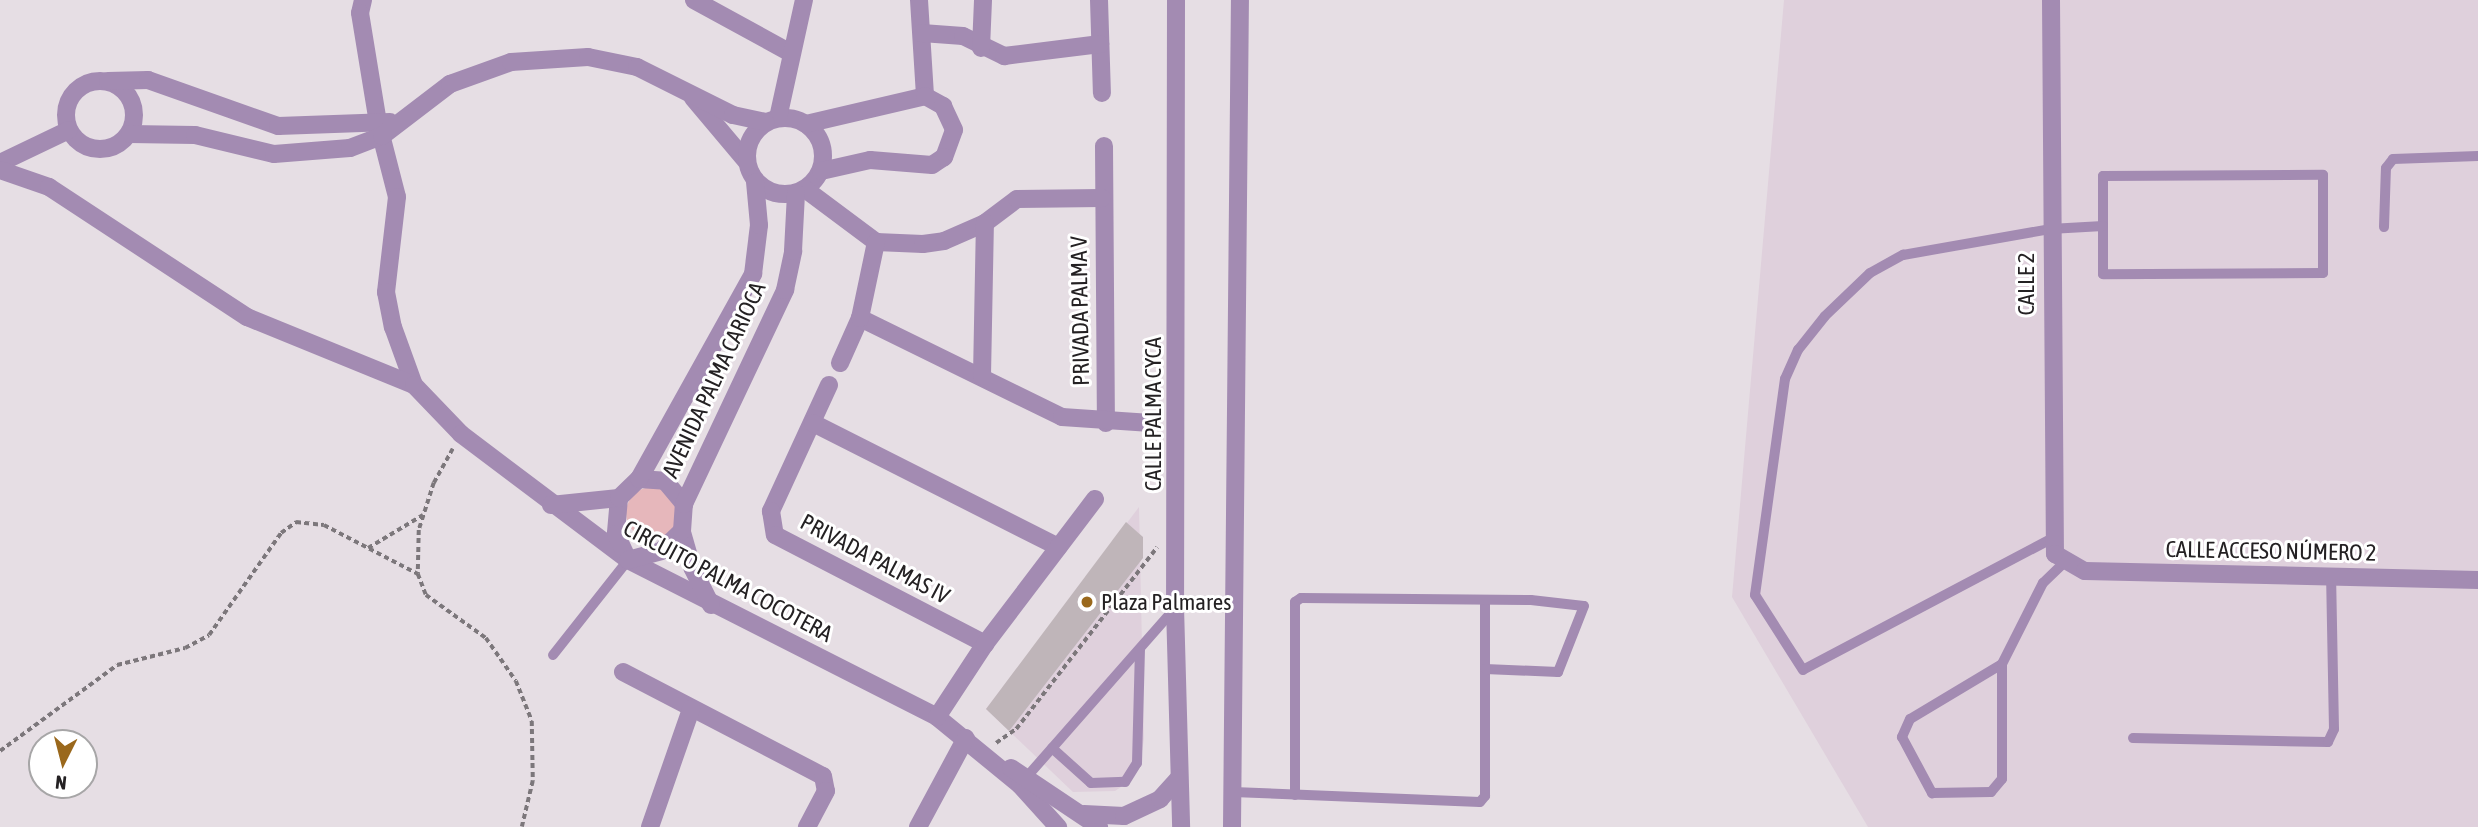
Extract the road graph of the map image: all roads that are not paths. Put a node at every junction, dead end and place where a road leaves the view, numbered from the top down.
1 (363, 0) edge
2 (694, 0) edge
3 (804, 0) edge
4 (919, 0) edge
5 (983, 0) edge
6 (1099, 0) edge
7 (1176, 0) edge
8 (1240, 0) edge
9 (2051, 0) edge
10 (922, 33) junction
11 (1100, 44) junction
12 (981, 48) junction
13 (791, 53) junction
14 (108, 81) junction
15 (924, 88) junction
16 (687, 90) junction
17 (1102, 93) dead end
18 (771, 120) junction
19 (806, 124) junction
20 (380, 129) junction
21 (69, 130) junction
22 (130, 134) junction
23 (1104, 146) dead end
24 (2478, 156) edge
25 (746, 161) junction
26 (0, 163) edge
27 (0, 170) edge
28 (755, 182) junction
29 (809, 184) junction
30 (1102, 198) junction
31 (985, 223) junction
32 (2103, 226) junction
33 (2384, 227) dead end
34 (2050, 229) junction
35 (876, 242) junction
36 (860, 318) junction
37 (840, 363) dead end
38 (982, 376) junction
39 (414, 385) junction
40 (828, 385) dead end
41 (813, 423) junction
42 (1106, 423) junction
43 (1151, 423) dead end
44 (639, 479) junction
45 (619, 498) junction
46 (1094, 499) dead end
47 (684, 503) junction
48 (551, 505) junction
49 (682, 531) junction
50 (2051, 539) junction
51 (1058, 547) junction
52 (628, 560) junction
53 (2064, 563) junction
54 (2331, 577) junction
55 (2478, 580) edge
56 (1485, 600) junction
57 (711, 605) junction
58 (1175, 607) junction
59 (985, 644) junction
60 (1140, 649) junction
61 (553, 655) dead end
62 (2002, 664) junction
63 (1485, 669) junction
64 (623, 671) dead end
65 (691, 709) junction
66 (937, 718) junction
67 (966, 738) junction
68 (2133, 738) dead end
69 (1052, 748) junction
70 (1179, 778) junction
71 (1024, 780) junction
72 (1233, 792) junction
73 (1296, 795) junction
74 (1084, 814) junction
75 (650, 827) edge
76 (807, 827) edge
77 (918, 827) edge
78 (1058, 827) edge
79 (1099, 827) edge
80 (1181, 827) edge
81 (1233, 827) edge

1 - 20 street
2 - 13 street
3 - 13 street
4 - 10 street
5 - 12 street
6 - 11 street
7 - 58 street, CALLE PALMA CYCA
8 - 72 street
9 - 34 street, CALLE 2
10 - 12 street
10 - 15 street
11 - 12 street
11 - 17 street
13 - 18 street
14 - 20 street
14 - 21 street
14 - 22 street
15 - 19 street
15 - 29 street
16 - 18 street
16 - 20 street
16 - 25 street
18 - 19 street
18 - 25 street
19 - 29 street
20 - 22 street
20 - 39 street
21 - 22 street
21 - 26 street
23 - 30 street, PRIVADA PALMA V
24 - 33 lane
25 - 28 street
27 - 39 street
28 - 29 street
28 - 44 street, AVENIDA PALMA CARIOCA
29 - 35 street
29 - 47 street, AVENIDA PALMA CARIOCA
30 - 31 street
30 - 42 street, PRIVADA PALMA V
31 - 35 street
31 - 38 street
32 - 32 lane
32 - 34 lane
34 - 50 street, CALLE 2
34 - 50 lane
35 - 36 street
36 - 37 street
36 - 38 street, PRIVADA PALMA V
38 - 42 street, PRIVADA PALMA V
39 - 48 street, CIRCUITO PALMA COCOTERA
40 - 41 street, PRIVADA PALMAS IV
41 - 51 street
41 - 59 street, PRIVADA PALMAS IV
42 - 43 street, PRIVADA PALMA V
44 - 45 street, AVENIDA PALMA CARIOCA
44 - 47 street, AVENIDA PALMA CARIOCA
45 - 48 street
45 - 52 street
46 - 51 street
47 - 49 street, AVENIDA PALMA CARIOCA
48 - 52 street, CIRCUITO PALMA COCOTERA
49 - 52 street
49 - 57 street, AVENIDA PALMA CARIOCA
50 - 53 street, CALLE 2
51 - 59 street
52 - 57 street, CIRCUITO PALMA COCOTERA
52 - 61 lane
53 - 54 street, CALLE ACCESO NÚMERO 2
53 - 62 lane
54 - 55 street, CALLE ACCESO NÚMERO 2
54 - 68 lane
56 - 63 lane
56 - 63 lane
56 - 73 lane
57 - 66 street, CIRCUITO PALMA COCOTERA
58 - 60 lane
58 - 70 street, CALLE PALMA CYCA
59 - 66 street
60 - 69 lane
60 - 69 lane
62 - 62 lane
63 - 73 lane
64 - 65 street
65 - 75 street
65 - 76 street
66 - 67 street, CIRCUITO PALMA COCOTERA
67 - 71 street, CIRCUITO PALMA COCOTERA
67 - 77 street
69 - 71 lane
70 - 74 street
70 - 80 street, CALLE PALMA CYCA
71 - 74 street, CIRCUITO PALMA COCOTERA
71 - 78 street, CIRCUITO PALMA COCOTERA
72 - 73 lane
72 - 81 street
74 - 79 street, CIRCUITO PALMA COCOTERA

